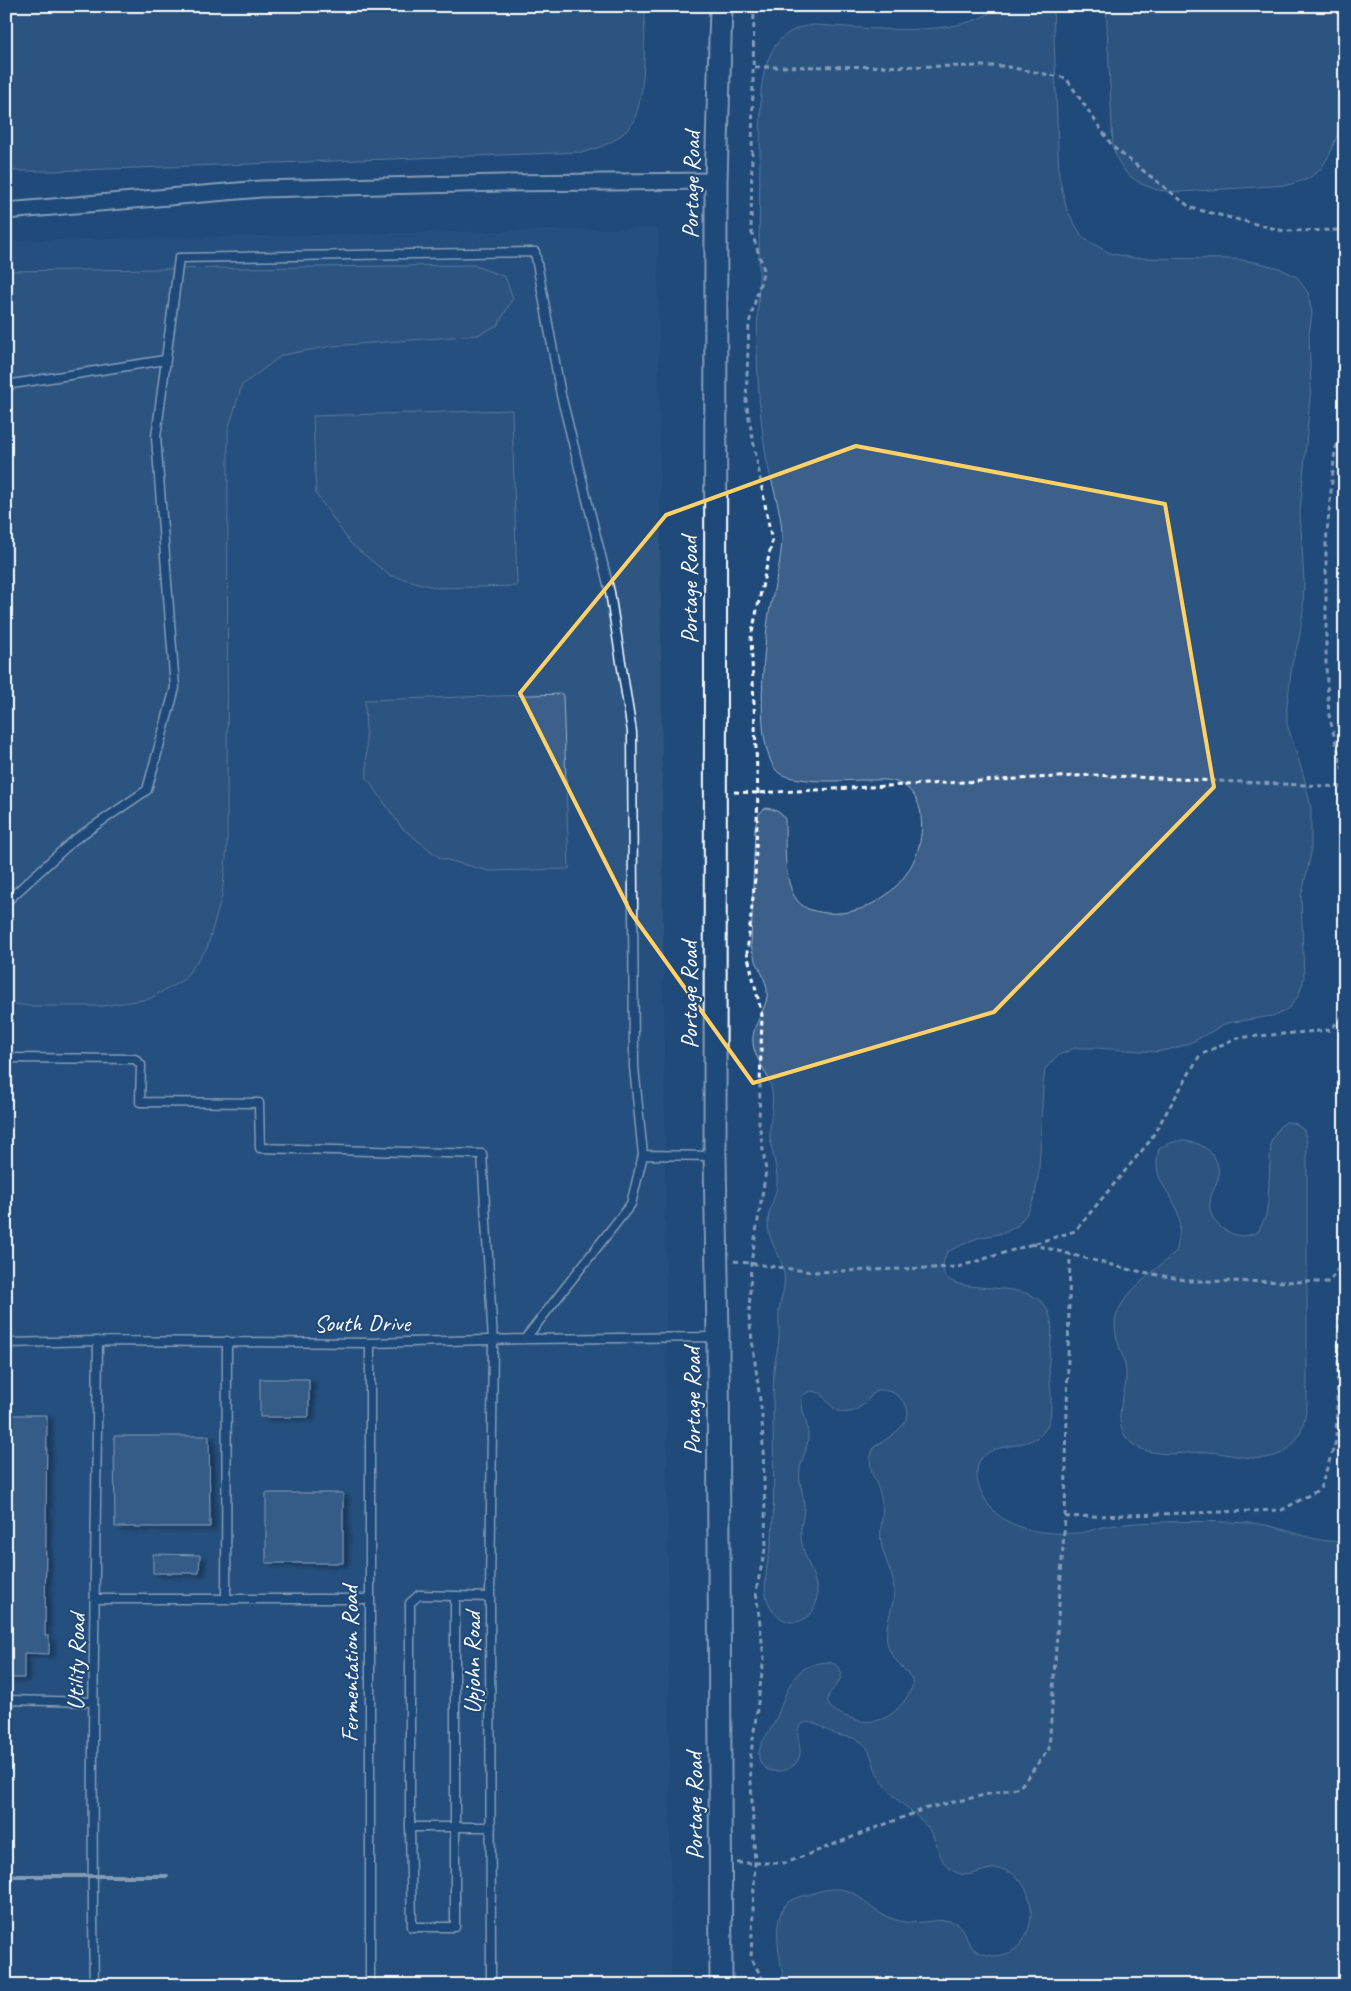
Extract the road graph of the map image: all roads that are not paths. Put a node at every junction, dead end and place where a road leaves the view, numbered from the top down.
1 (721, 6) edge
2 (716, 181) junction
3 (6, 211) edge
4 (166, 360) junction
5 (6, 385) edge
6 (6, 902) edge
7 (6, 1058) edge
8 (643, 1155) junction
9 (714, 1156) junction
10 (718, 1337) junction
11 (525, 1339) junction
12 (98, 1341) junction
13 (227, 1341) junction
14 (493, 1341) junction
15 (6, 1343) edge
16 (370, 1343) junction
17 (455, 1596) junction
18 (490, 1597) junction
19 (96, 1599) junction
20 (226, 1599) junction
21 (369, 1599) junction
22 (6, 1700) edge
23 (93, 1702) junction
24 (410, 1827) junction
25 (455, 1827) junction
26 (491, 1827) junction
27 (94, 1985) edge
28 (370, 1985) edge
29 (491, 1985) edge
30 (721, 1985) edge

1 - 2 main road, Portage Road
2 - 3 street
2 - 9 main road, Portage Road
4 - 5 lane
4 - 6 lane
4 - 8 lane
7 - 14 lane, Upjohn Road
8 - 9 lane
8 - 11 lane
9 - 10 main road, Portage Road
10 - 11 lane, South Drive
10 - 30 main road, Portage Road
11 - 14 lane, South Drive
12 - 13 lane, South Drive
12 - 15 lane, South Drive
12 - 19 lane, Utility Road
13 - 16 lane, South Drive
13 - 20 lane
14 - 16 lane, South Drive
14 - 18 lane, Upjohn Road
16 - 21 lane, Fermentation Road
17 - 18 lane
17 - 24 lane
17 - 25 lane
18 - 26 lane, Upjohn Road
19 - 20 lane
19 - 23 lane, Utility Road
20 - 21 lane
21 - 28 lane, Fermentation Road
22 - 23 lane
23 - 27 lane, Utility Road
24 - 25 lane
24 - 25 lane
25 - 26 lane
26 - 29 lane, Upjohn Road

